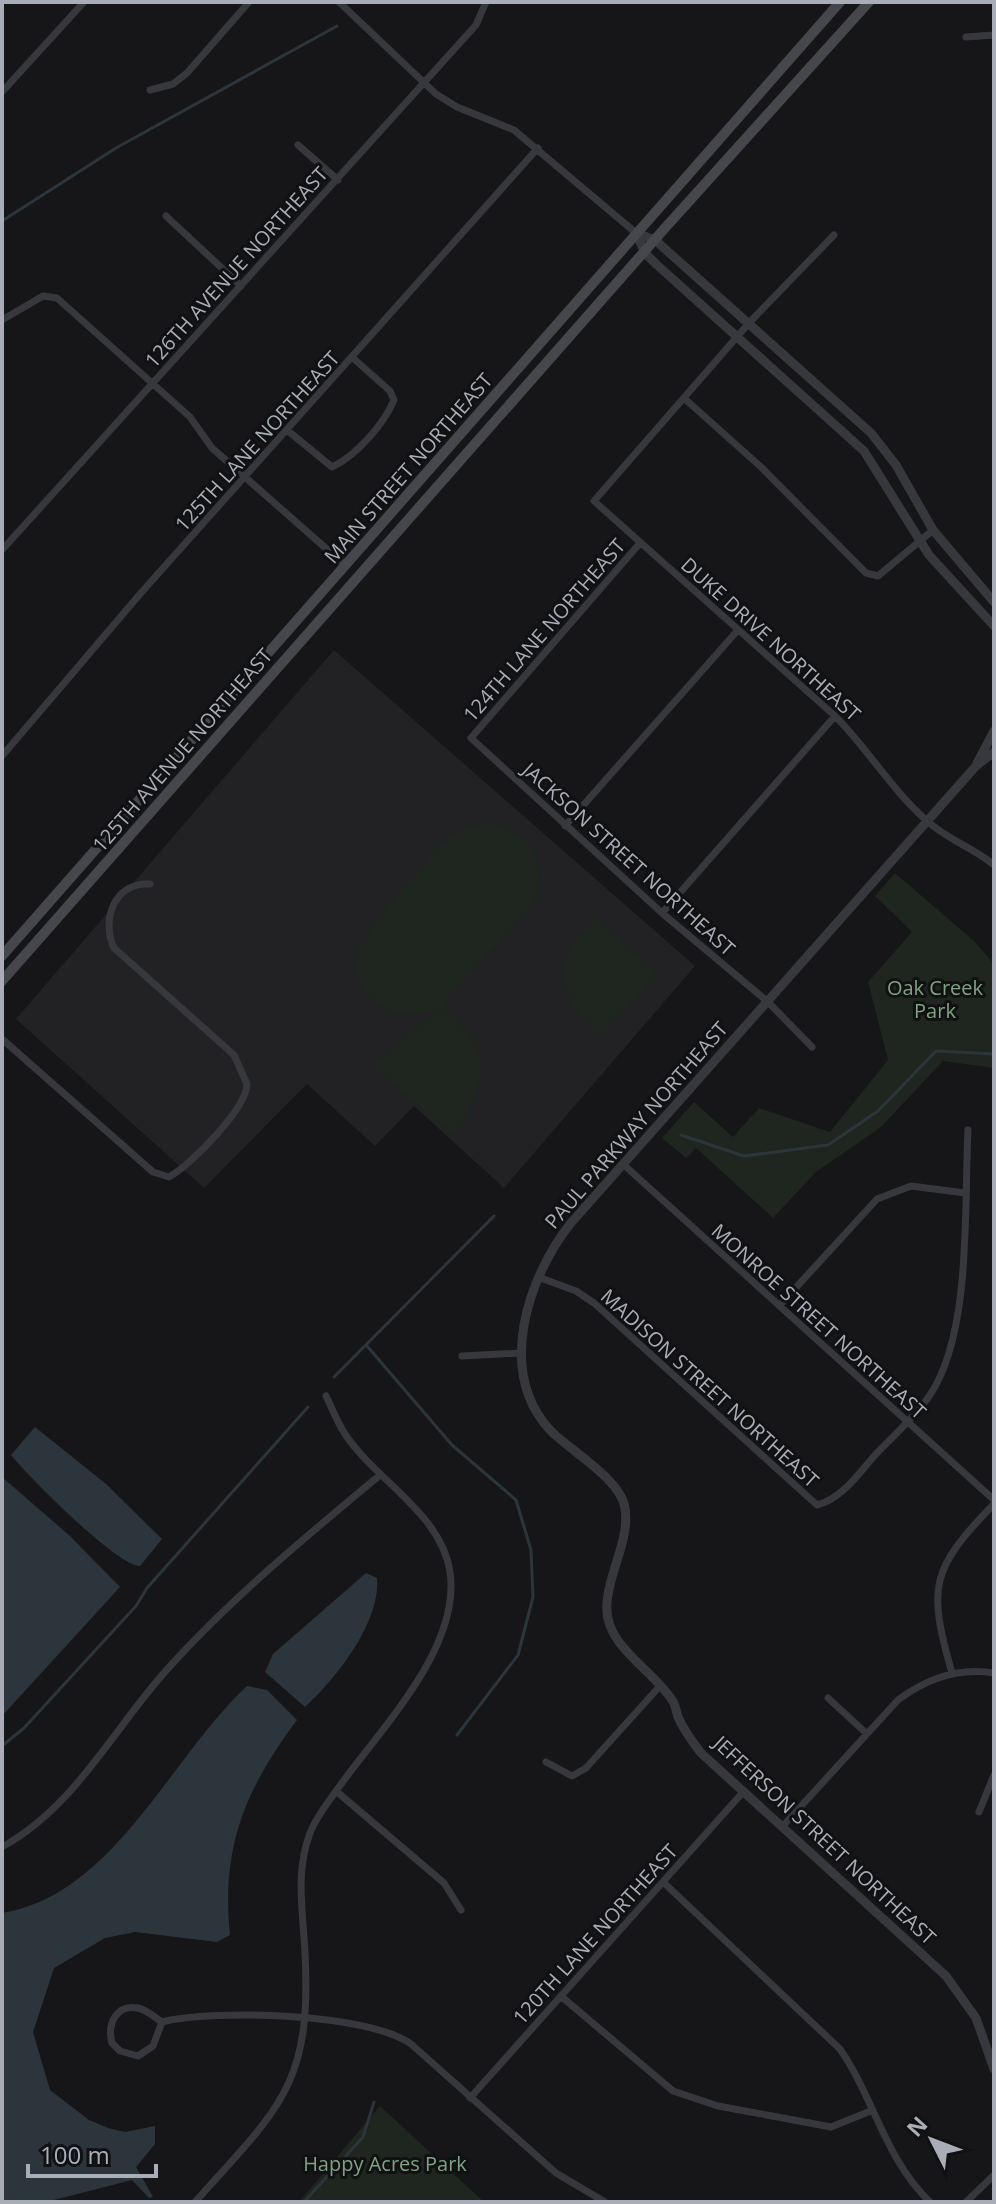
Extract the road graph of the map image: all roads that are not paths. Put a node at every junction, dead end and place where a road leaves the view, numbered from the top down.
1 (84, 2) edge
2 (249, 2) edge
3 (339, 2) edge
4 (486, 2) edge
5 (840, 2) edge
6 (869, 2) edge
7 (994, 35) edge
8 (966, 37) dead end
9 (424, 83) junction
10 (150, 90) dead end
11 (2, 92) edge
12 (298, 145) dead end
13 (538, 148) junction
14 (338, 180) junction
15 (166, 216) dead end
16 (636, 233) junction
17 (834, 235) dead end
18 (655, 240) junction
19 (645, 253) junction
20 (241, 286) junction
21 (2, 320) edge
22 (749, 323) junction
23 (738, 336) junction
24 (353, 358) junction
25 (152, 383) junction
26 (685, 399) junction
27 (287, 430) junction
28 (245, 477) junction
29 (933, 530) junction
30 (920, 541) junction
31 (389, 542) joint
32 (640, 543) junction
33 (2, 550) edge
34 (346, 566) junction
35 (994, 602) edge
36 (994, 626) edge
37 (738, 630) junction
38 (835, 716) junction
39 (994, 731) edge
40 (471, 738) joint
41 (994, 752) edge
42 (2, 756) edge
43 (976, 766) junction
44 (927, 821) junction
45 (565, 826) junction
46 (994, 865) edge
47 (150, 884) dead end
48 (662, 913) junction
49 (2, 956) edge
50 (2, 981) edge
51 (768, 1002) junction
52 (2, 1039) edge
53 (812, 1047) dead end
54 (968, 1130) dead end
55 (624, 1165) junction
56 (965, 1193) junction
57 (537, 1277) junction
58 (780, 1305) junction
59 (522, 1353) junction
60 (462, 1356) dead end
61 (326, 1396) dead end
62 (906, 1422) junction
63 (380, 1475) junction
64 (994, 1502) edge
65 (952, 1673) junction
66 (994, 1673) edge
67 (659, 1687) junction
68 (828, 1698) dead end
69 (867, 1734) junction
70 (546, 1762) dead end
71 (994, 1775) edge
72 (336, 1791) junction
73 (744, 1791) junction
74 (979, 1812) dead end
75 (782, 1827) junction
76 (2, 1847) edge
77 (663, 1882) junction
78 (461, 1910) dead end
79 (562, 1997) junction
80 (307, 2020) junction
81 (162, 2022) junction
82 (994, 2069) edge
83 (470, 2098) junction
84 (873, 2110) junction
85 (994, 2175) edge
86 (195, 2202) edge
87 (605, 2202) edge
88 (930, 2202) edge
89 (966, 2202) edge

1 - 11 street
2 - 10 street
3 - 9 street
4 - 9 street, 126TH AVENUE NORTHEAST
5 - 16 main road, MAIN STREET NORTHEAST
6 - 18 main road, MAIN STREET NORTHEAST
7 - 8 street
9 - 13 street
9 - 14 street, 126TH AVENUE NORTHEAST
12 - 14 street
13 - 16 street
13 - 24 street, 125TH LANE NORTHEAST
14 - 20 street, 126TH AVENUE NORTHEAST
15 - 20 street
16 - 18 street
16 - 19 street
16 - 34 main road, MAIN STREET NORTHEAST
17 - 22 street
18 - 19 main road, MAIN STREET NORTHEAST
18 - 22 street
19 - 23 street
19 - 31 main road, MAIN STREET NORTHEAST
20 - 25 street, 126TH AVENUE NORTHEAST
21 - 25 street
22 - 23 street
22 - 29 street
23 - 26 street
23 - 30 street
24 - 27 street, 125TH LANE NORTHEAST
24 - 27 street
25 - 28 street
25 - 33 street, 126TH AVENUE NORTHEAST
26 - 30 street
26 - 32 street, DUKE DRIVE NORTHEAST
27 - 28 street, 125TH LANE NORTHEAST
28 - 34 street
28 - 42 street, 125TH LANE NORTHEAST
29 - 30 street
29 - 35 street
30 - 36 street
31 - 50 main road, 125TH AVENUE NORTHEAST
32 - 37 street, DUKE DRIVE NORTHEAST
32 - 40 street, 124TH LANE NORTHEAST
34 - 49 main road, MAIN STREET NORTHEAST
37 - 38 street, DUKE DRIVE NORTHEAST
37 - 45 street
38 - 44 street, DUKE DRIVE NORTHEAST
38 - 48 street
39 - 43 street, PAUL PARKWAY NORTHEAST
40 - 45 street, JACKSON STREET NORTHEAST
41 - 43 street, PAUL PARKWAY NORTHEAST
43 - 44 street, PAUL PARKWAY NORTHEAST
44 - 46 street, DUKE DRIVE NORTHEAST
44 - 51 street, PAUL PARKWAY NORTHEAST
45 - 48 street, JACKSON STREET NORTHEAST
47 - 52 street
48 - 51 street, JACKSON STREET NORTHEAST
51 - 53 street
51 - 55 street, PAUL PARKWAY NORTHEAST
54 - 56 street
55 - 57 street, PAUL PARKWAY NORTHEAST
55 - 58 street, MONROE STREET NORTHEAST
56 - 58 street
56 - 62 street
57 - 59 street, JEFFERSON STREET NORTHEAST
57 - 62 street, MADISON STREET NORTHEAST
58 - 62 street, MONROE STREET NORTHEAST
59 - 60 street
59 - 67 street, JEFFERSON STREET NORTHEAST
61 - 63 street
62 - 64 street, MONROE STREET NORTHEAST
63 - 72 street
63 - 76 street
64 - 65 street
65 - 66 street
65 - 69 street
67 - 70 street
67 - 73 street, JEFFERSON STREET NORTHEAST
68 - 69 street
69 - 75 street
71 - 74 street
72 - 78 street
72 - 80 street
73 - 75 street, JEFFERSON STREET NORTHEAST
73 - 77 street, 120TH LANE NORTHEAST
75 - 82 street, JEFFERSON STREET NORTHEAST
77 - 79 street, 120TH LANE NORTHEAST
77 - 84 street
79 - 83 street, 120TH LANE NORTHEAST
79 - 84 street
80 - 81 street
80 - 83 street
80 - 86 street
81 - 81 street
83 - 87 street
84 - 88 street
85 - 89 street

